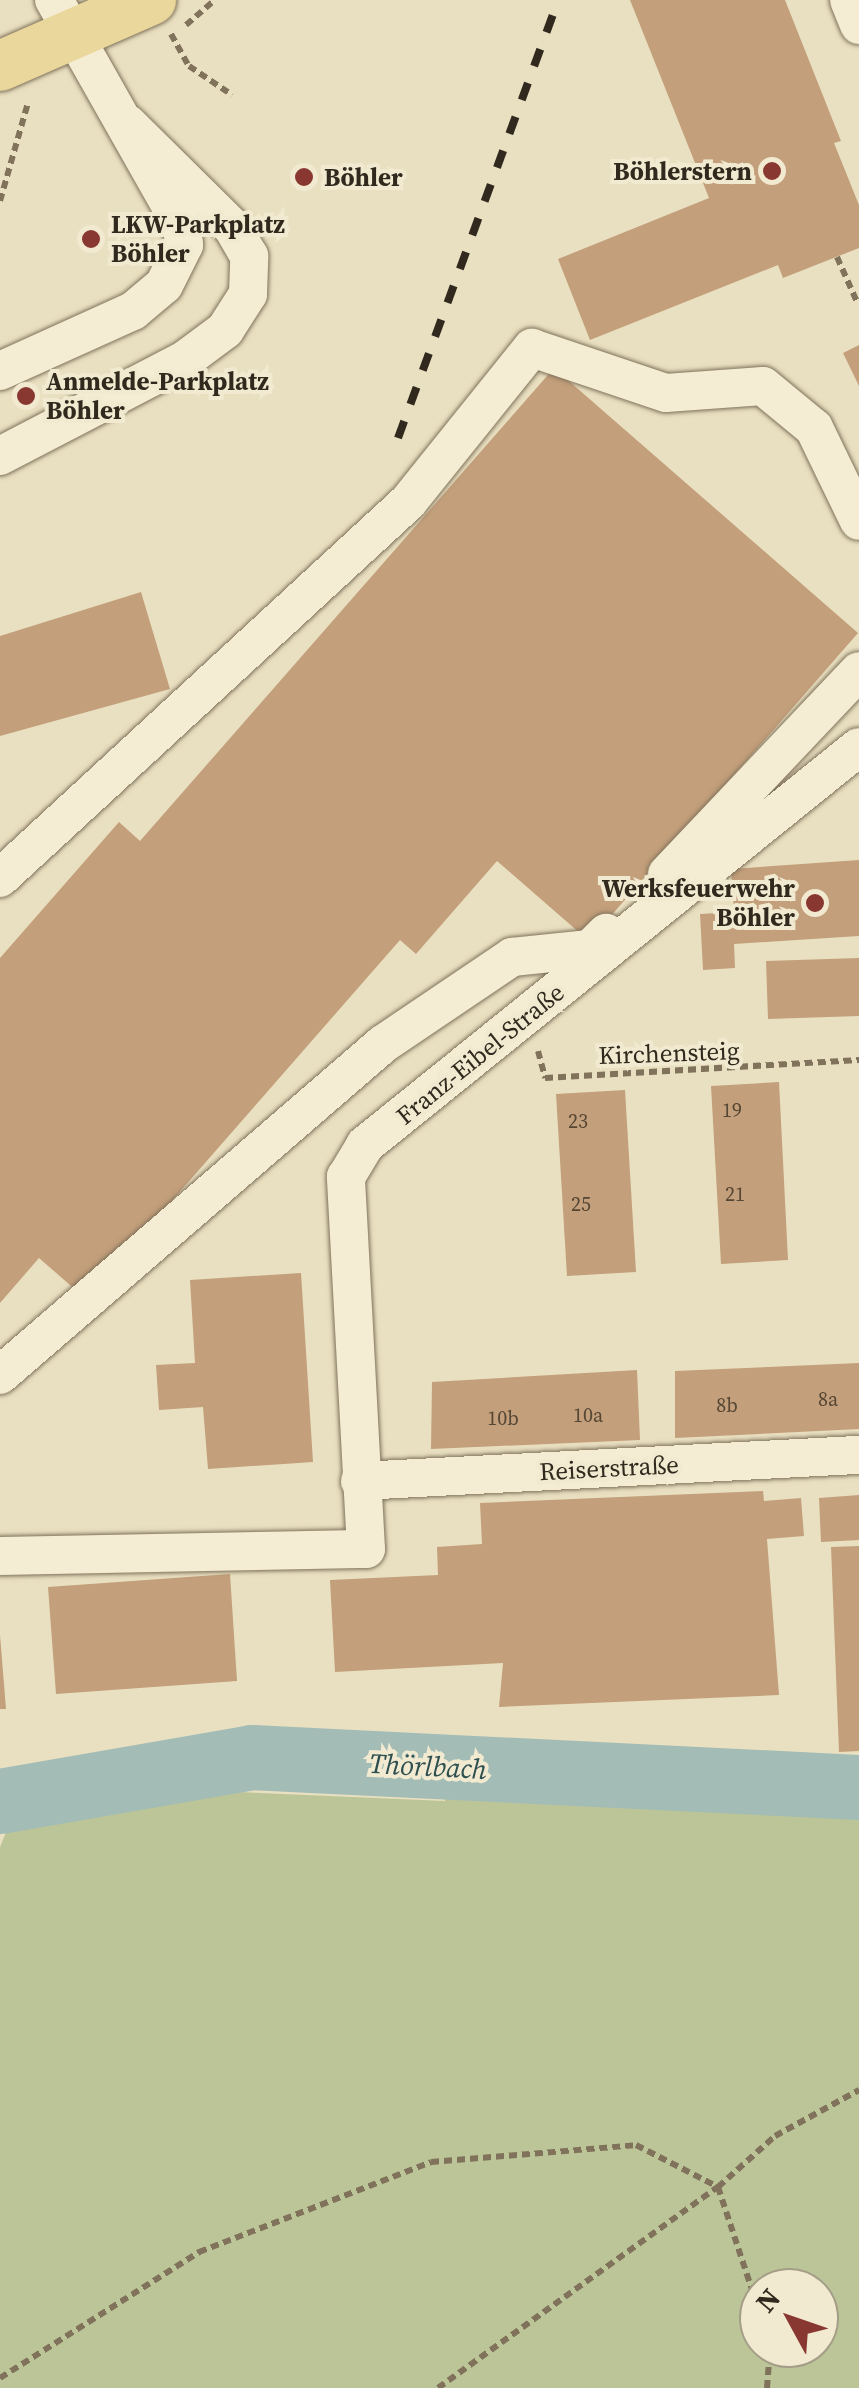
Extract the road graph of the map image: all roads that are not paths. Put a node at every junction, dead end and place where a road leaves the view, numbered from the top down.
1 (849, 0) edge
2 (161, 17) edge
3 (65, 18) edge
4 (859, 25) edge
5 (14, 85) edge
6 (128, 124) junction
7 (0, 370) edge
8 (0, 456) edge
9 (859, 521) edge
10 (859, 672) edge
11 (859, 747) edge
12 (0, 878) edge
13 (0, 1375) edge
14 (859, 1455) edge
15 (360, 1481) junction
16 (0, 1556) edge

1 - 4 street
2 - 3 main road
3 - 5 main road
3 - 6 street
6 - 7 street
6 - 8 street
9 - 12 street
10 - 13 street
11 - 15 street, Franz-Eibel-Straße
14 - 15 street, Reiserstraße
15 - 16 street, Franz-Eibel-Straße

